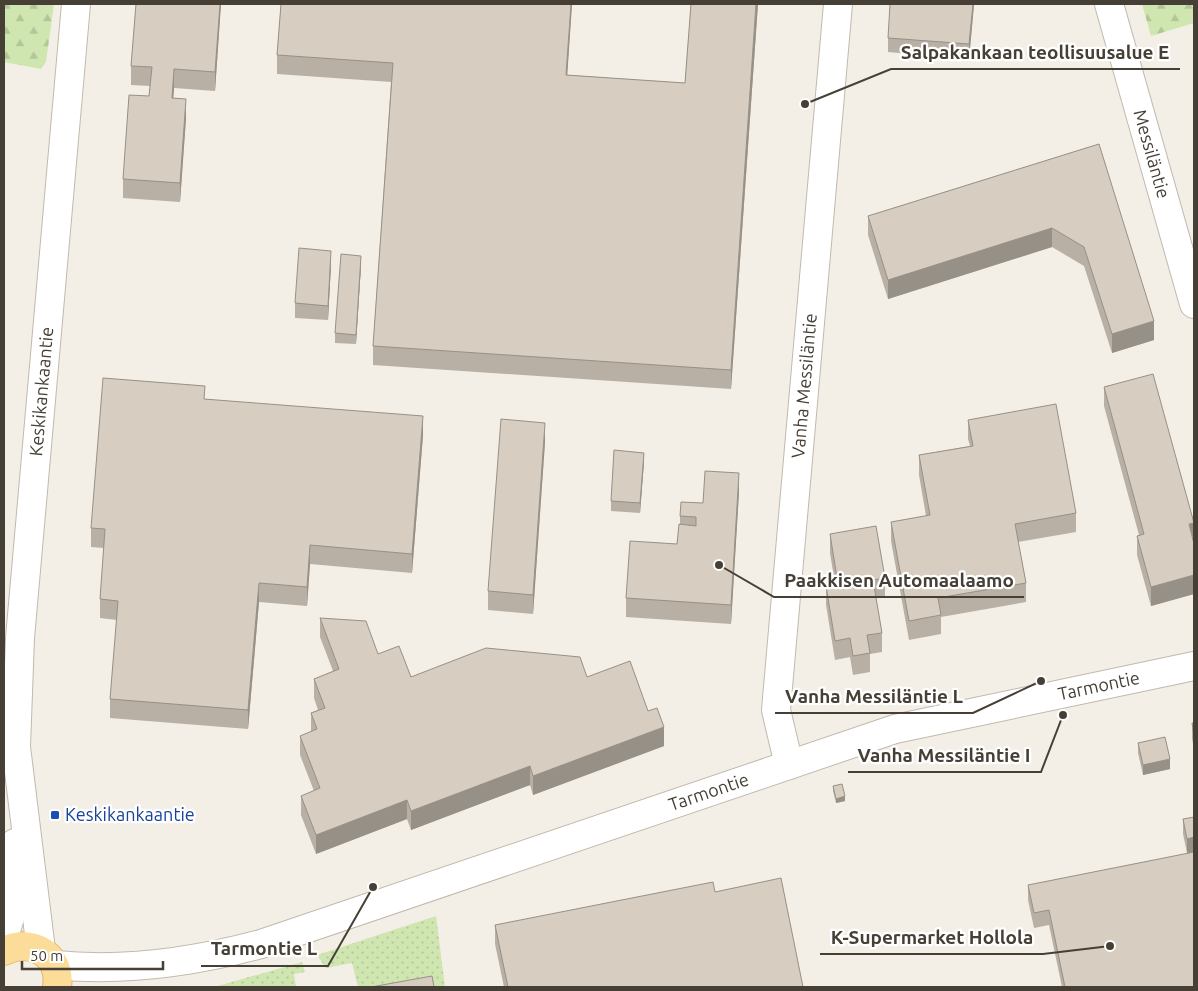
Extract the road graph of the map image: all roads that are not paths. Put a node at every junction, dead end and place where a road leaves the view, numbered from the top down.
1 (76, 4) edge
2 (838, 4) edge
3 (1110, 4) edge
4 (1194, 304) edge
5 (1194, 666) edge
6 (789, 765) junction
7 (19, 780) junction
8 (4, 937) edge
9 (4, 951) edge
10 (233, 952) junction
11 (51, 967) edge
12 (121, 987) edge

1 - 7 street, Keskikankaantie
2 - 6 street, Vanha Messiläntie
3 - 4 street, Messiläntie
5 - 6 street, Tarmontie
6 - 10 street, Tarmontie
7 - 8 street, Keskikankaantie
7 - 11 street, Keskikankaantie
9 - 11 main road
10 - 11 street, Tarmontie
10 - 12 street, Tarmontie

